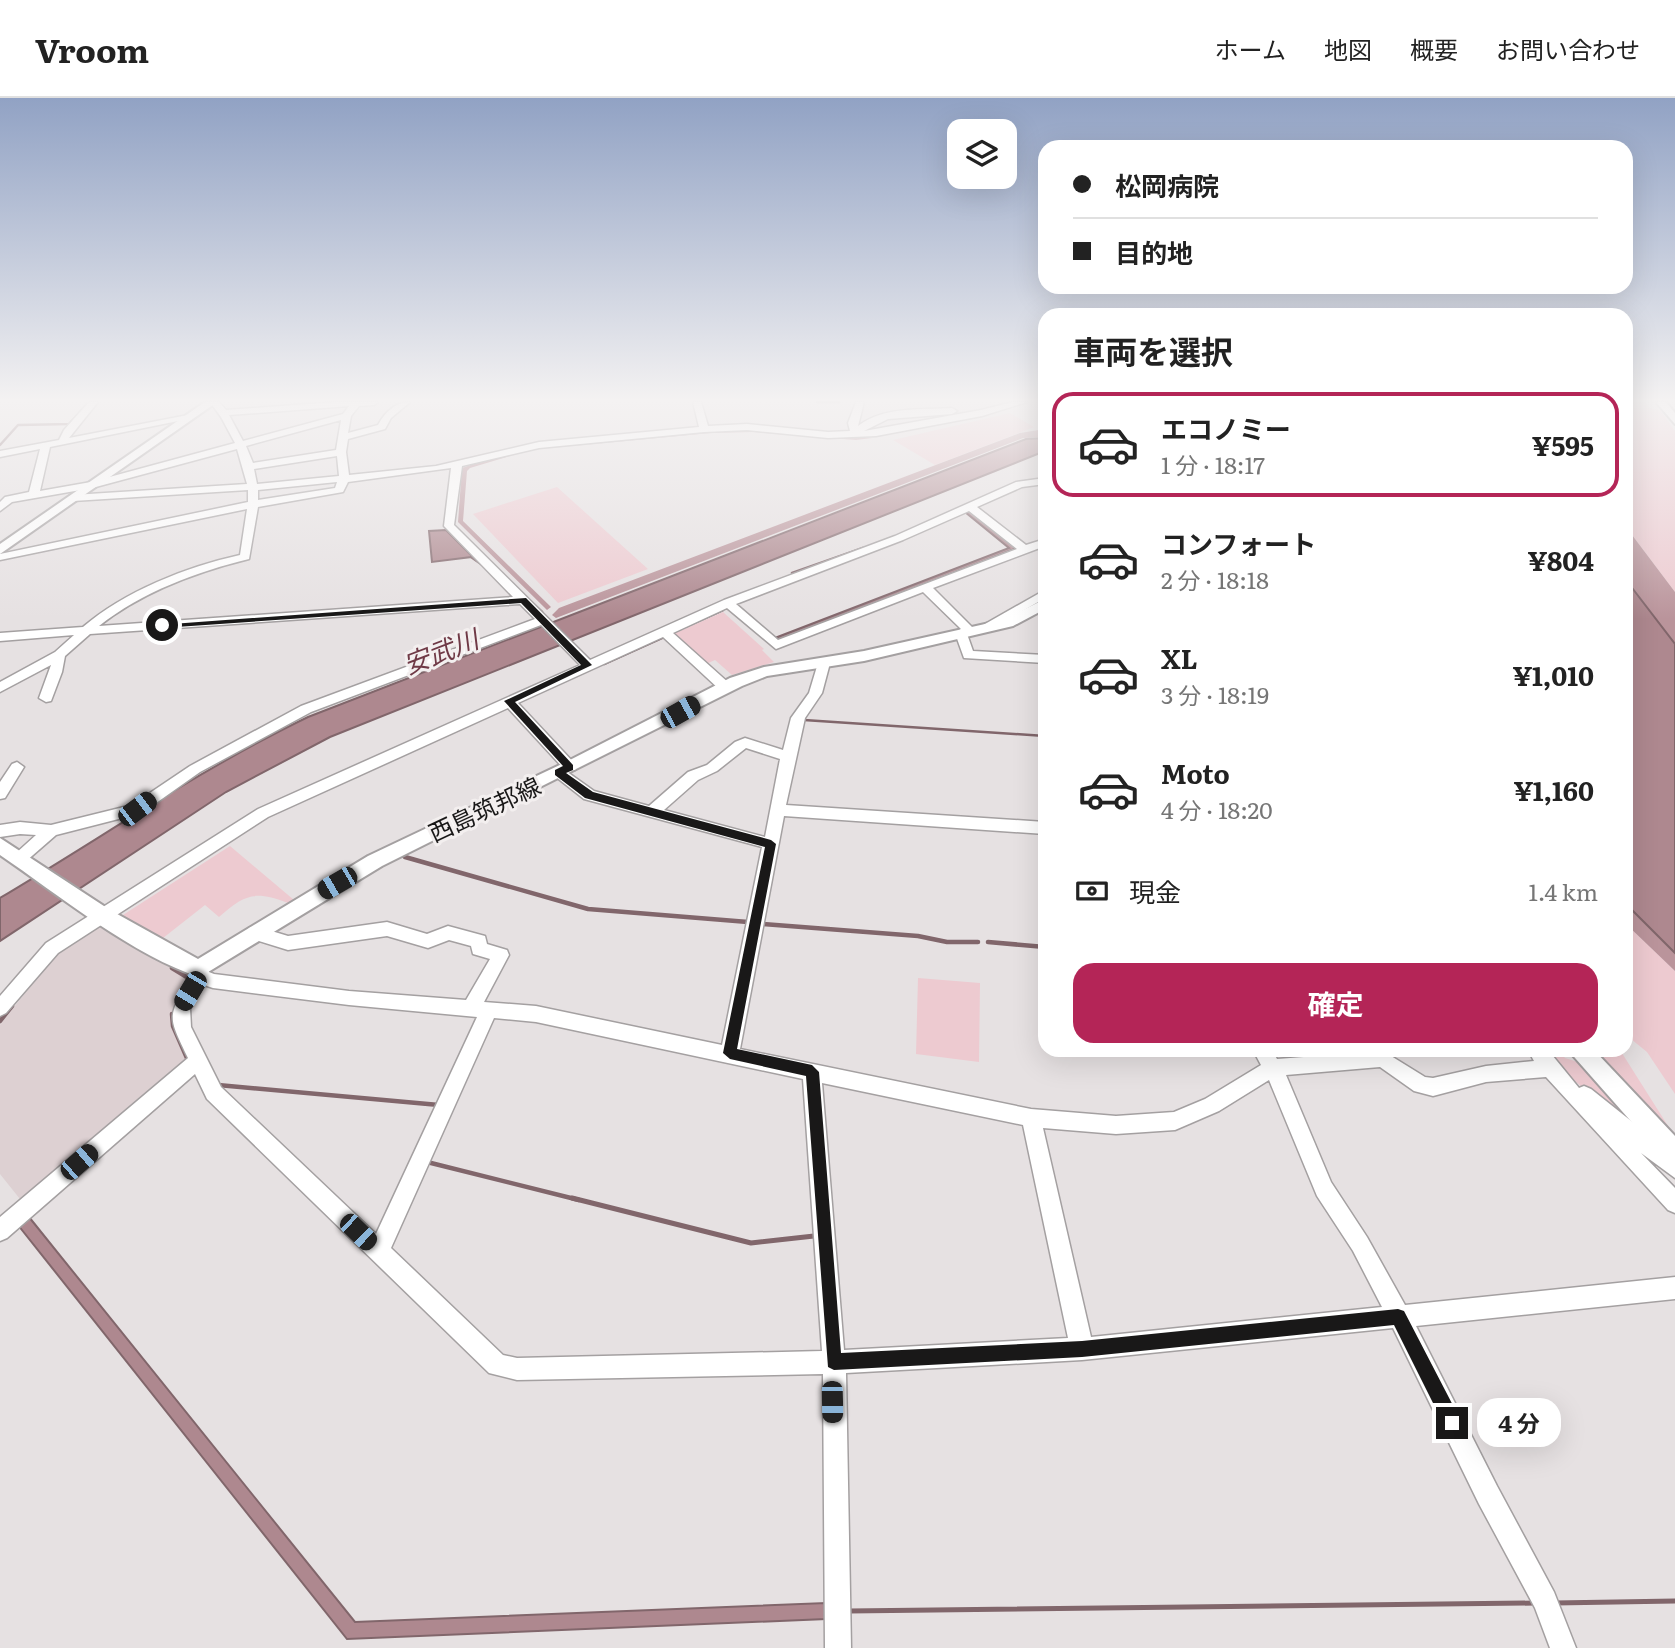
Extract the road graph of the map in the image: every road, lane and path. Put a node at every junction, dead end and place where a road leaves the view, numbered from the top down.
1 (39, 474) edge
2 (107, 474) edge
3 (131, 474) edge
4 (253, 474) edge
5 (344, 474) edge
6 (374, 474) edge
7 (456, 474) edge
8 (344, 478) junction
9 (1038, 482) edge
10 (92, 485) junction
11 (254, 487) junction
12 (34, 495) junction
13 (73, 498) junction
14 (254, 504) junction
15 (0, 508) edge
16 (971, 508) junction
17 (1038, 544) edge
18 (1023, 548) junction
19 (0, 550) edge
20 (0, 557) edge
21 (925, 587) junction
22 (1038, 597) edge
23 (523, 600) junction
24 (728, 603) junction
25 (1038, 608) edge
26 (545, 621) junction
27 (87, 631) junction
28 (664, 631) junction
29 (972, 631) junction
30 (0, 638) edge
31 (59, 655) junction
32 (1038, 659) edge
33 (824, 663) junction
34 (587, 665) junction
35 (725, 687) junction
36 (0, 688) edge
37 (46, 698) dead end
38 (509, 701) junction
39 (788, 756) junction
40 (0, 768) edge
41 (564, 770) junction
42 (0, 794) edge
43 (779, 810) junction
44 (652, 812) junction
45 (1038, 828) edge
46 (0, 831) edge
47 (51, 831) junction
48 (771, 844) junction
49 (0, 845) edge
50 (28, 864) junction
51 (103, 916) junction
52 (255, 933) junction
53 (200, 972) junction
54 (0, 1008) edge
55 (481, 1008) junction
56 (730, 1053) junction
57 (1586, 1057) edge
58 (1545, 1058) edge
59 (198, 1059) junction
60 (1267, 1059) edge
61 (812, 1072) junction
62 (1031, 1118) junction
63 (1675, 1153) edge
64 (1675, 1168) edge
65 (1675, 1203) edge
66 (0, 1231) edge
67 (377, 1250) junction
68 (1675, 1289) edge
69 (1398, 1317) junction
70 (1082, 1349) junction
71 (834, 1362) junction
72 (838, 1648) edge
73 (1563, 1648) edge

1 - 12 street
2 - 10 main road
3 - 10 street
4 - 11 street
5 - 8 street
6 - 8 street
7 - 23 street
8 - 11 street
8 - 14 street
9 - 16 street
10 - 12 street
10 - 13 main road
11 - 13 street
11 - 14 street
12 - 15 street
13 - 19 main road
14 - 20 street
14 - 27 street
16 - 18 street
16 - 24 street
17 - 18 street
18 - 21 street
21 - 24 street
21 - 29 street
22 - 29 street
23 - 26 street
23 - 27 street
24 - 28 street
25 - 29 main road, 西島筑邦線
26 - 34 street
26 - 47 street
27 - 30 street
27 - 31 street
28 - 34 street
28 - 35 street
29 - 32 street
29 - 33 main road, 西島筑邦線
31 - 36 street
31 - 37 street
33 - 35 main road, 西島筑邦線
33 - 39 street
34 - 38 street
35 - 41 main road, 西島筑邦線
38 - 41 street
38 - 51 street
39 - 43 street
39 - 44 street
40 - 42 street
41 - 44 street
41 - 52 main road, 西島筑邦線
43 - 45 street
43 - 48 street
44 - 48 street
46 - 47 street
47 - 50 street
48 - 56 street
49 - 50 main road
50 - 51 main road
51 - 53 main road
51 - 54 street
52 - 53 main road, 西島筑邦線
52 - 55 street
53 - 55 street
53 - 59 street
55 - 56 street
55 - 67 street
56 - 61 street
57 - 63 main road
58 - 60 street
58 - 64 street
58 - 65 street
59 - 66 street
59 - 67 street
60 - 62 street
60 - 69 street
61 - 62 street
61 - 71 street
62 - 70 street
67 - 71 street
68 - 69 street
69 - 70 street
69 - 73 street
70 - 71 street
71 - 72 street

